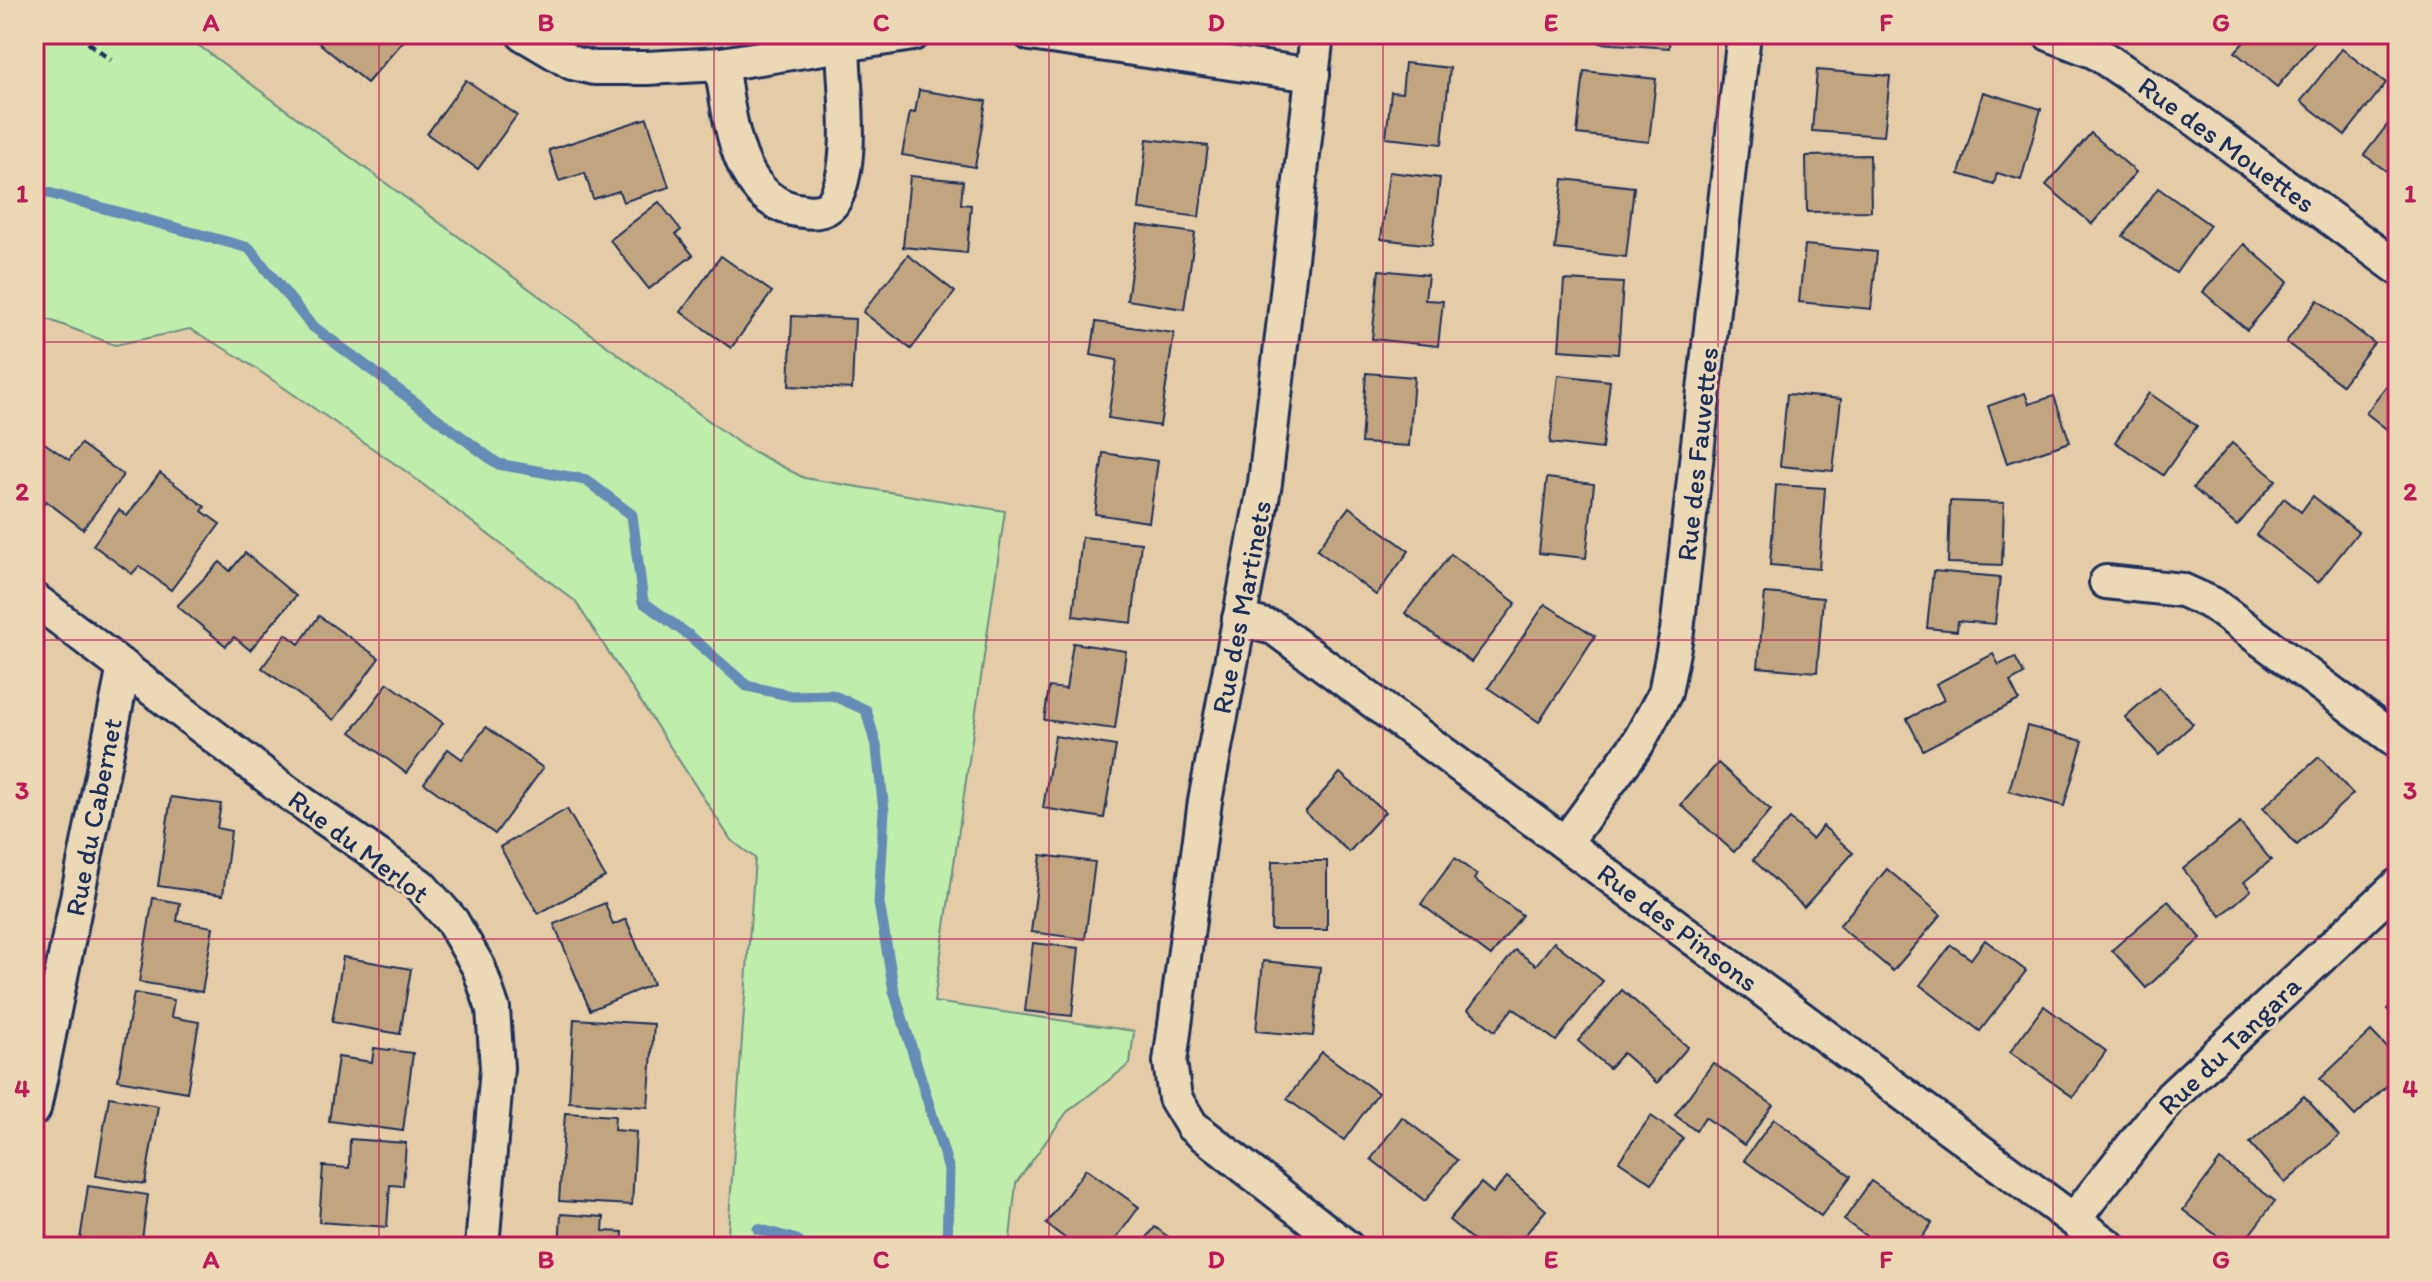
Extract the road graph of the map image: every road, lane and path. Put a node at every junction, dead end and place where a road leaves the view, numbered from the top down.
1 (77, 34) edge
2 (523, 34) edge
3 (913, 34) edge
4 (1030, 34) edge
5 (1317, 34) edge
6 (1744, 34) edge
7 (2049, 34) edge
8 (843, 46) junction
9 (111, 60) dead end
10 (721, 64) junction
11 (1313, 75) junction
12 (2398, 268) edge
13 (2106, 582) dead end
14 (34, 599) edge
15 (1239, 619) junction
16 (124, 667) junction
17 (2398, 742) edge
18 (1565, 843) junction
19 (2398, 885) edge
20 (34, 1109) edge
21 (2075, 1218) junction
22 (482, 1247) edge
23 (1347, 1247) edge
24 (2110, 1247) edge

1 - 9 path
2 - 10 street
3 - 8 street
4 - 11 street
5 - 11 street, Rue des Martinets
6 - 18 street, Rue des Fauvettes
7 - 12 street, Rue des Mouettes
8 - 10 street
8 - 10 street
11 - 15 street, Rue des Martinets
13 - 17 street
14 - 16 street, Rue du Merlot
15 - 18 street, Rue des Pinsons
15 - 23 street, Rue des Martinets
16 - 20 street, Rue du Cabernet
16 - 22 street, Rue du Merlot
18 - 21 street, Rue des Pinsons
19 - 21 street, Rue du Tangara
21 - 24 street, Rue des Pinsons

